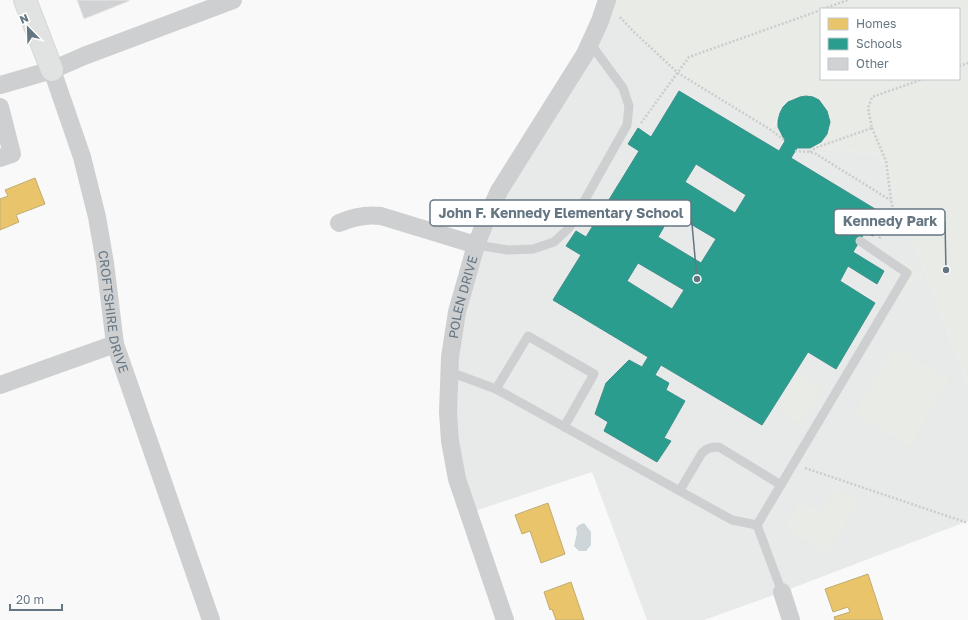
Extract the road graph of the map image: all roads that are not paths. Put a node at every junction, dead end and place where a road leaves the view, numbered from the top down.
1 (25, 0) edge
2 (233, 0) edge
3 (606, 1) edge
4 (590, 43) junction
5 (52, 70) junction
6 (0, 85) edge
7 (0, 106) edge
8 (0, 158) edge
9 (339, 223) dead end
10 (860, 241) dead end
11 (476, 245) junction
12 (115, 344) junction
13 (450, 372) junction
14 (0, 385) edge
15 (496, 389) junction
16 (564, 427) junction
17 (781, 485) junction
18 (680, 490) junction
19 (757, 525) junction
20 (782, 592) joint
21 (211, 620) edge
22 (505, 620) edge
23 (791, 620) edge

1 - 5 street, CROFTSHIRE DRIVE
2 - 5 street
3 - 4 street, POLEN DRIVE
4 - 11 street, POLEN DRIVE
4 - 11 lane
5 - 6 street
5 - 12 street, CROFTSHIRE DRIVE
7 - 8 street
9 - 11 street
10 - 17 lane
11 - 13 street, POLEN DRIVE
12 - 14 street
12 - 21 street, CROFTSHIRE DRIVE
13 - 15 lane
13 - 22 street, POLEN DRIVE
15 - 16 lane
15 - 16 lane
16 - 18 lane
17 - 18 lane
17 - 19 lane
18 - 19 lane
19 - 20 lane
20 - 23 street

